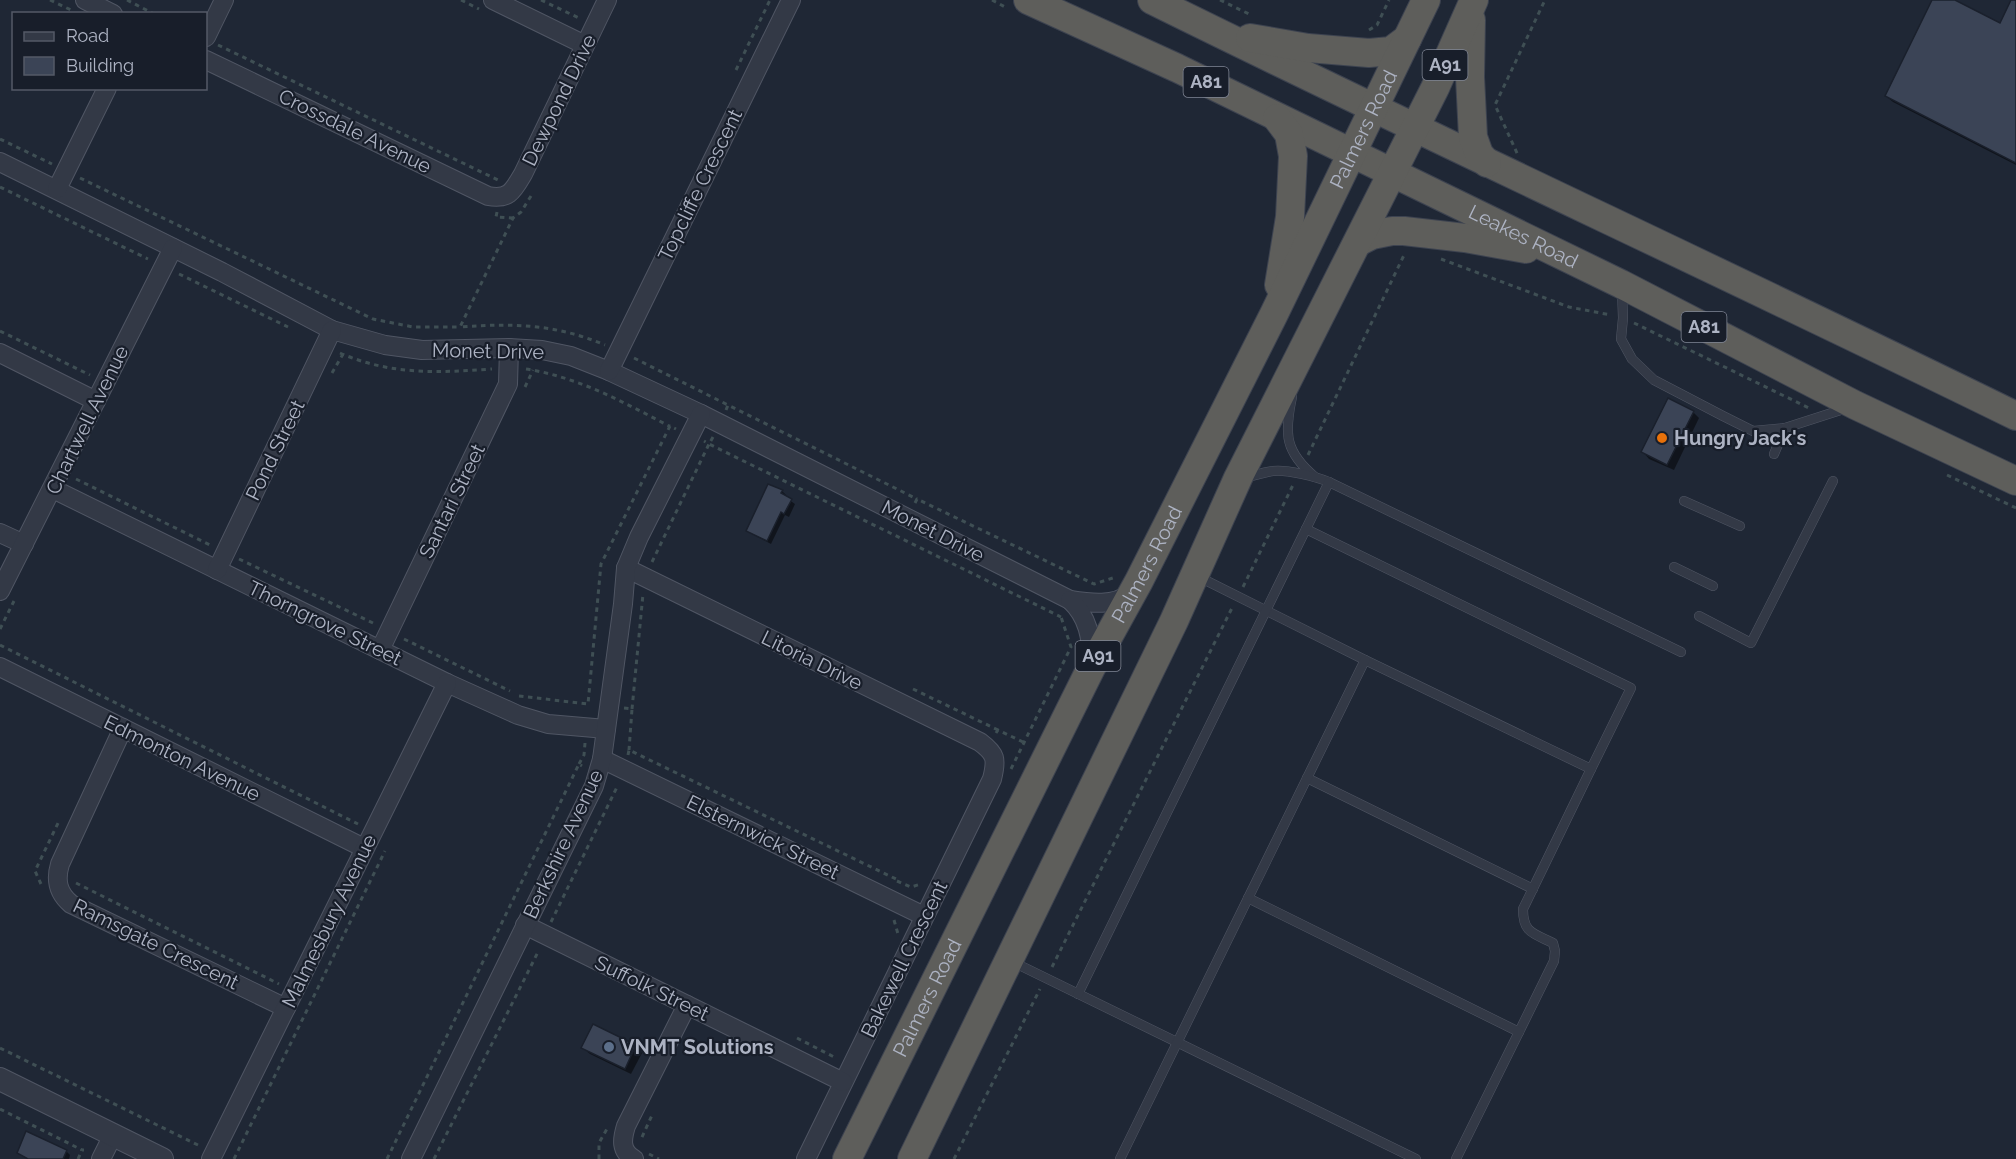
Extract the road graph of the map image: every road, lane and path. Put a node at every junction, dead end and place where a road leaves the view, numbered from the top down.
1 (50, 0) edge
2 (85, 0) edge
3 (127, 0) edge
4 (224, 0) edge
5 (493, 0) edge
6 (541, 0) edge
7 (607, 0) edge
8 (791, 0) edge
9 (1028, 0) edge
10 (1152, 0) edge
11 (1220, 0) edge
12 (1389, 0) edge
13 (1426, 0) edge
14 (1545, 0) edge
15 (1472, 3) edge
16 (74, 12) edge
17 (109, 12) edge
18 (150, 12) edge
19 (579, 18) dead end
20 (1258, 19) dead end
21 (1368, 31) dead end
22 (1218, 33) junction
23 (207, 35) edge
24 (1407, 39) junction
25 (585, 45) junction
26 (207, 60) edge
27 (106, 90) edge
28 (1374, 109) junction
29 (1277, 118) junction
30 (1415, 129) junction
31 (0, 139) edge
32 (1352, 154) junction
33 (1518, 154) dead end
34 (0, 162) edge
35 (1487, 163) junction
36 (66, 171) junction
37 (1393, 174) junction
38 (0, 187) edge
39 (57, 189) junction
40 (532, 193) dead end
41 (505, 196) joint
42 (1358, 242) junction
43 (1408, 246) dead end
44 (173, 248) junction
45 (1561, 255) junction
46 (1440, 258) dead end
47 (148, 259) dead end
48 (1622, 285) junction
49 (1274, 314) junction
50 (1623, 318) junction
51 (459, 327) junction
52 (332, 330) junction
53 (0, 331) edge
54 (603, 344) dead end
55 (509, 348) junction
56 (0, 353) edge
57 (1300, 358) junction
58 (633, 359) dead end
59 (510, 368) junction
60 (533, 370) junction
61 (609, 371) junction
62 (90, 375) dead end
63 (523, 392) dead end
64 (96, 401) junction
65 (728, 405) dead end
66 (1855, 405) junction
67 (701, 414) junction
68 (1825, 416) junction
69 (2016, 416) edge
70 (670, 426) dead end
71 (1785, 428) junction
72 (709, 444) dead end
73 (1774, 454) dead end
74 (1301, 471) junction
75 (1942, 472) dead end
76 (1238, 478) junction
77 (1833, 481) dead end
78 (2016, 481) edge
79 (1329, 482) junction
80 (53, 489) junction
81 (1684, 501) dead end
82 (2016, 508) edge
83 (908, 518) junction
84 (1740, 526) dead end
85 (1306, 529) junction
86 (0, 532) edge
87 (899, 537) junction
88 (24, 544) junction
89 (1674, 567) dead end
90 (626, 568) junction
91 (217, 570) junction
92 (1195, 575) junction
93 (1081, 578) dead end
94 (1139, 581) junction
95 (1713, 586) dead end
96 (8, 595) edge
97 (1238, 597) junction
98 (1070, 600) junction
99 (1266, 611) junction
100 (1698, 616) dead end
101 (1061, 617) dead end
102 (0, 629) edge
103 (403, 639) dead end
104 (0, 645) edge
105 (380, 650) junction
106 (1681, 652) dead end
107 (1365, 660) junction
108 (0, 667) edge
109 (1091, 668) junction
110 (447, 683) junction
111 (588, 704) dead end
112 (123, 728) junction
113 (606, 729) junction
114 (994, 756) joint
115 (602, 759) junction
116 (1591, 769) junction
117 (1307, 778) junction
118 (61, 819) dead end
119 (360, 825) dead end
120 (389, 841) dead end
121 (364, 848) junction
122 (73, 872) dead end
123 (922, 884) dead end
124 (1533, 889) junction
125 (43, 890) dead end
126 (889, 898) junction
127 (1248, 898) junction
128 (924, 916) junction
129 (525, 926) junction
130 (893, 944) dead end
131 (548, 955) dead end
132 (1009, 960) junction
133 (1046, 978) junction
134 (282, 985) dead end
135 (1078, 994) junction
136 (687, 1005) junction
137 (286, 1008) junction
138 (1519, 1032) junction
139 (1176, 1042) junction
140 (0, 1048) edge
141 (837, 1058) dead end
142 (836, 1079) junction
143 (0, 1080) edge
144 (0, 1109) edge
145 (608, 1126) dead end
146 (113, 1135) junction
147 (82, 1150) dead end
148 (213, 1156) edge
149 (101, 1159) edge
150 (162, 1159) edge
151 (234, 1159) edge
152 (411, 1159) edge
153 (435, 1159) edge
154 (599, 1159) edge
155 (634, 1159) edge
156 (806, 1159) edge
157 (847, 1159) edge
158 (912, 1159) edge
159 (954, 1159) edge
160 (1120, 1159) edge
161 (1416, 1159) edge
162 (1456, 1159) edge

1 - 16 path
2 - 17 street
3 - 18 path
4 - 23 street
5 - 25 street
6 - 19 path
7 - 25 street, Dewpond Drive
8 - 61 street, Topcliffe Crescent
9 - 29 highway, Leakes Road / A81
10 - 22 highway, A81
11 - 20 path
12 - 21 path
13 - 24 highway, Palmers Road / A91
14 - 33 path
15 - 30 highway, A91
15 - 35 highway
22 - 24 highway
22 - 28 highway, A81
24 - 28 highway, Palmers Road / A91
25 - 41 street, Dewpond Drive
26 - 41 street, Crossdale Avenue
27 - 36 street
28 - 30 highway, A81
28 - 32 highway, Palmers Road / A91
29 - 32 highway, Leakes Road / A81
29 - 49 highway
30 - 35 highway, A81
30 - 37 highway, A91
31 - 36 path
32 - 37 highway, Leakes Road / A81
32 - 49 highway, Palmers Road / A91
34 - 39 street, Monet Drive
35 - 69 highway, A81
36 - 39 street
36 - 51 path
37 - 42 highway, A91
37 - 45 highway, Leakes Road / A81
38 - 47 path
39 - 44 street, Monet Drive
40 - 51 path
42 - 45 highway
42 - 57 highway, A91
43 - 74 path
44 - 52 street, Monet Drive
44 - 64 street, Chartwell Avenue
45 - 48 highway, Leakes Road / A81
46 - 50 path
48 - 50 lane
48 - 66 highway, Leakes Road / A81
49 - 94 highway, Palmers Road / A91
50 - 68 path
50 - 71 lane
51 - 54 path
52 - 55 street, Monet Drive
52 - 91 street, Pond Street
53 - 62 path
55 - 59 street, Santari Street
55 - 61 street, Monet Drive
56 - 64 street
57 - 74 lane
57 - 76 highway, A91
58 - 65 path
59 - 60 path
59 - 105 street, Santari Street
60 - 63 path
60 - 70 path
61 - 67 street, Monet Drive
64 - 80 street, Chartwell Avenue
66 - 68 lane
66 - 78 highway, Leakes Road / A81
67 - 83 street, Monet Drive
67 - 90 street, Berkshire Avenue
68 - 71 lane
71 - 73 lane
72 - 87 path
74 - 76 lane
74 - 79 lane
74 - 97 path
75 - 82 path
76 - 92 highway, A91
77 - 100 lane
79 - 85 lane
79 - 106 lane
80 - 88 street, Chartwell Avenue
80 - 91 street, Thorngrove Street
81 - 84 lane
83 - 87 path
83 - 93 path
83 - 98 street, Monet Drive
85 - 99 lane
85 - 116 lane
86 - 88 street
87 - 101 path
88 - 96 street, Chartwell Avenue
89 - 95 lane
90 - 113 street, Berkshire Avenue
90 - 114 street, Litoria Drive
91 - 105 street, Thorngrove Street
92 - 97 lane
92 - 132 highway, A91
94 - 98 street, Monet Drive
94 - 109 highway, Palmers Road / A91
96 - 102 path
97 - 99 lane
97 - 133 path
98 - 109 street, Monet Drive
99 - 107 lane
99 - 135 lane
103 - 111 path
104 - 119 path
105 - 110 street, Thorngrove Street
107 - 116 lane
107 - 117 lane
108 - 112 street, Edmonton Avenue
109 - 157 highway, Palmers Road / A91
110 - 113 street, Thorngrove Street
110 - 121 street, Malmesbury Avenue
112 - 121 street, Edmonton Avenue
112 - 137 street, Ramsgate Crescent
113 - 115 street, Berkshire Avenue
114 - 128 street, Bakewell Crescent
115 - 126 street, Elsternwick Street
115 - 129 street, Berkshire Avenue
116 - 124 lane
117 - 124 lane
117 - 127 lane
118 - 125 path
120 - 151 path
121 - 137 street, Malmesbury Avenue
122 - 134 path
123 - 126 path
124 - 138 lane
126 - 128 street, Elsternwick Street
126 - 130 path
127 - 138 lane
127 - 139 lane
128 - 142 street, Bakewell Crescent
129 - 136 street, Suffolk Street
129 - 152 street, Berkshire Avenue
131 - 153 path
132 - 133 lane
132 - 158 highway, A91
133 - 135 lane
133 - 159 path
135 - 139 lane
136 - 142 street, Suffolk Street
136 - 155 street
137 - 148 street, Malmesbury Avenue
138 - 162 lane
139 - 160 lane
139 - 161 lane
140 - 148 path
141 - 142 path
142 - 156 street, Bakewell Crescent
143 - 146 street
144 - 147 path
145 - 154 path
146 - 149 street
146 - 150 street

